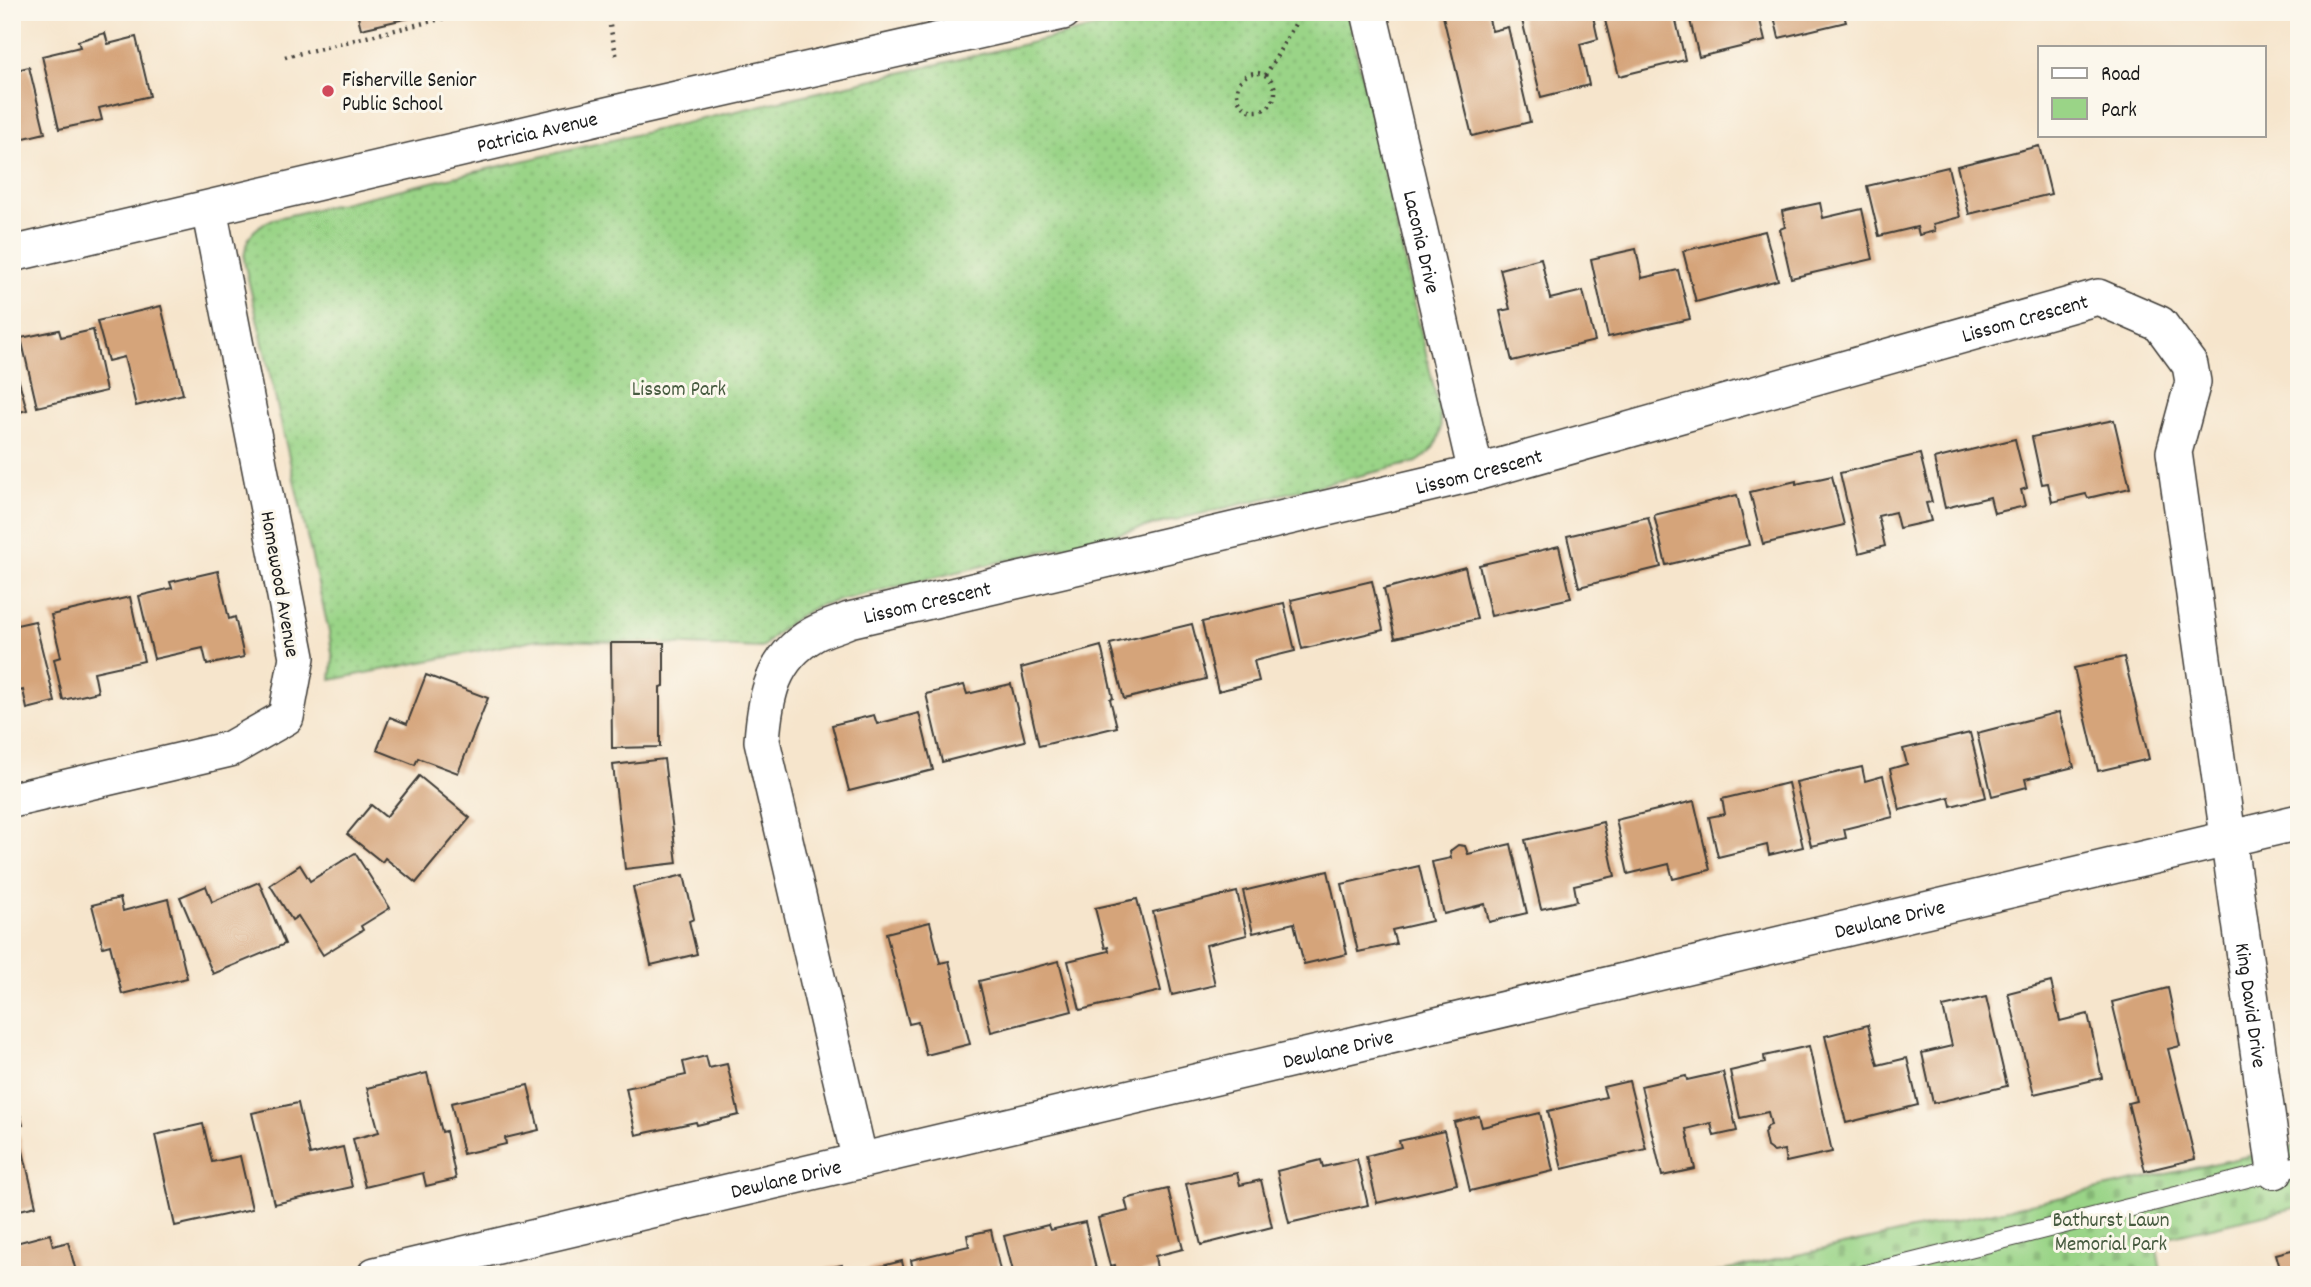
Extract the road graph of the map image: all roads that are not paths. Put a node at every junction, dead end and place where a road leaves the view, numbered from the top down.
1 (1063, 12) edge
2 (1369, 12) edge
3 (209, 209) junction
4 (12, 254) edge
5 (1476, 473) junction
6 (12, 800) edge
7 (2299, 822) edge
8 (2228, 838) junction
9 (860, 1161) junction
10 (2287, 1168) edge
11 (375, 1275) edge
12 (1862, 1275) edge

1 - 3 street, Patricia Avenue
2 - 5 street, Laconia Drive
3 - 4 street, Patricia Avenue
3 - 6 street, Homewood Avenue
5 - 8 street, Lissom Crescent
5 - 9 street, Lissom Crescent
7 - 8 street, Dewlane Drive
8 - 9 street, Dewlane Drive
8 - 10 street, King David Drive
9 - 11 street, Dewlane Drive
10 - 12 lane

